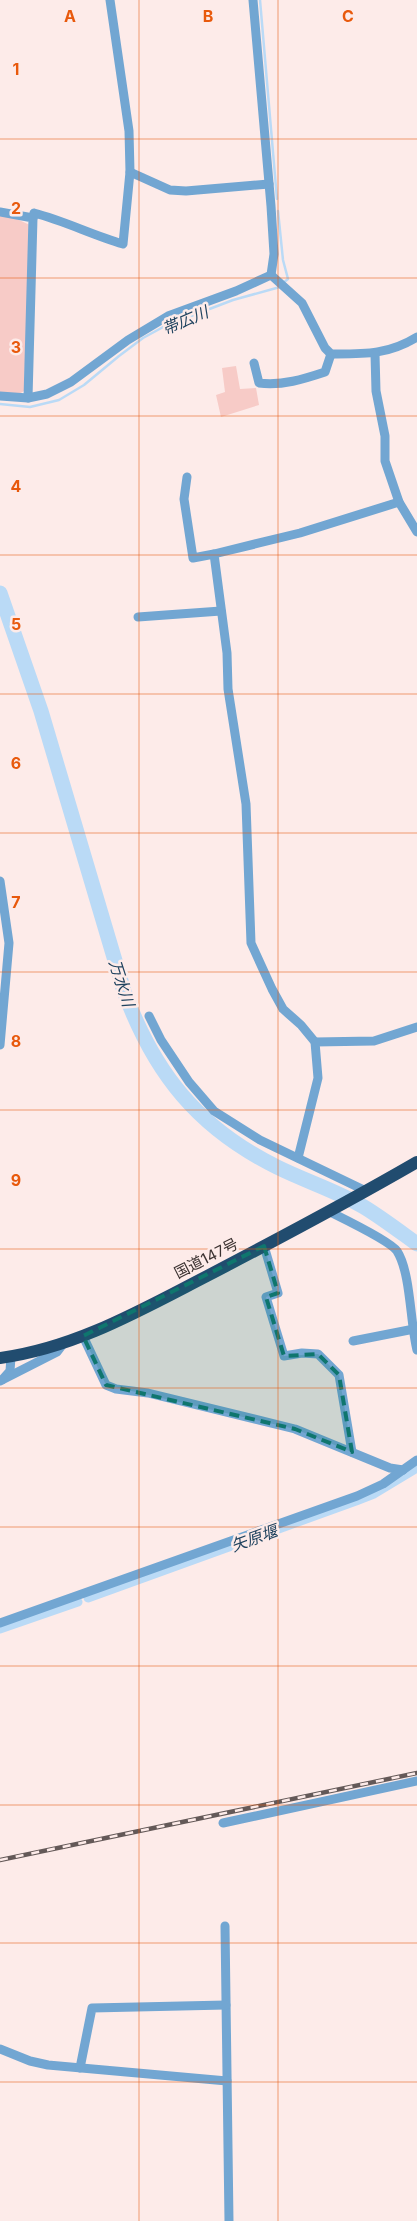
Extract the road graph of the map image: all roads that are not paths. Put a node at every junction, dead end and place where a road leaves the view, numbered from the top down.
1 (110, 0) edge
2 (253, 0) edge
3 (130, 172) junction
4 (268, 184) junction
5 (0, 212) edge
6 (33, 218) junction
7 (274, 278) junction
8 (417, 336) edge
9 (331, 354) junction
10 (374, 354) junction
11 (254, 363) dead end
12 (0, 396) edge
13 (28, 398) junction
14 (187, 477) dead end
15 (399, 502) junction
16 (417, 532) edge
17 (214, 554) junction
18 (221, 611) junction
19 (138, 617) dead end
20 (0, 881) edge
21 (5, 943) edge
22 (148, 1016) dead end
23 (417, 1027) edge
24 (315, 1042) junction
25 (0, 1045) edge
26 (298, 1158) junction
27 (417, 1162) edge
28 (364, 1192) junction
29 (333, 1210) junction
30 (264, 1246) junction
31 (414, 1330) junction
32 (84, 1336) junction
33 (353, 1341) dead end
34 (63, 1344) junction
35 (417, 1350) edge
36 (6, 1357) edge
37 (1, 1381) edge
38 (352, 1452) junction
39 (417, 1460) edge
40 (402, 1470) junction
41 (0, 1623) edge
42 (417, 1782) edge
43 (223, 1823) dead end
44 (225, 1926) dead end
45 (226, 2005) junction
46 (0, 2049) edge
47 (80, 2068) junction
48 (227, 2081) junction
49 (229, 2221) edge

1 - 3 street
2 - 4 street
3 - 4 street
3 - 6 street
4 - 7 street
5 - 6 street
6 - 13 street
7 - 9 street
7 - 13 street
8 - 10 street
9 - 10 street
9 - 11 street
10 - 15 street
12 - 13 street
14 - 17 street
15 - 16 street
15 - 17 street
17 - 18 street
18 - 19 street
18 - 24 street
20 - 21 street
21 - 25 street
22 - 26 street
23 - 24 street
24 - 26 street
26 - 28 street
27 - 28 highway, 国道147号
28 - 29 highway, 国道147号
29 - 30 highway, 国道147号
29 - 31 street
30 - 32 highway, 国道147号
30 - 38 street
31 - 33 street
31 - 35 street
32 - 34 highway, 国道147号
32 - 38 street
34 - 36 highway, 国道147号
34 - 37 street
36 - 37 street
38 - 40 street
39 - 40 street
40 - 41 street
42 - 43 street
44 - 45 street
45 - 47 street
45 - 48 street
46 - 47 street
47 - 48 street
48 - 49 street

